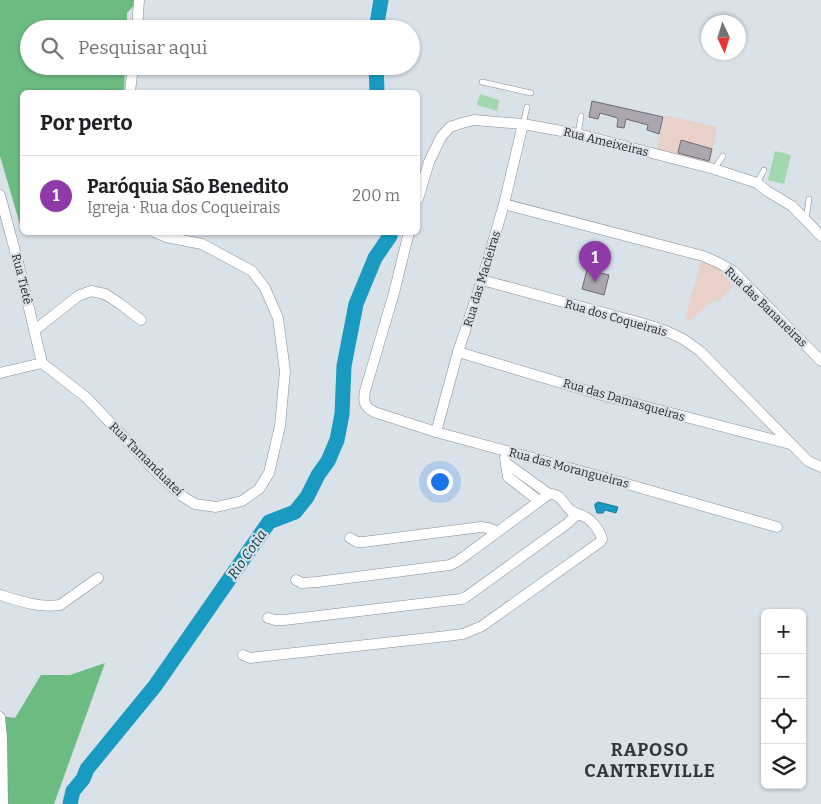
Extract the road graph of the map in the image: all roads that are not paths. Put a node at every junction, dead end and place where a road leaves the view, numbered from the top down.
1 (139, 0) edge
2 (138, 20) edge
3 (132, 75) edge
4 (482, 82) dead end
5 (130, 90) edge
6 (531, 93) dead end
7 (528, 107) dead end
8 (581, 116) dead end
9 (523, 124) junction
10 (578, 134) junction
11 (722, 156) dead end
12 (714, 169) junction
13 (764, 170) dead end
14 (757, 183) junction
15 (420, 192) edge
16 (0, 195) edge
17 (809, 199) dead end
18 (504, 204) junction
19 (806, 219) junction
20 (161, 235) edge
21 (408, 235) edge
22 (821, 236) edge
23 (482, 280) junction
24 (141, 320) dead end
25 (35, 330) junction
26 (458, 352) junction
27 (821, 361) edge
28 (42, 363) junction
29 (0, 373) edge
30 (436, 432) junction
31 (791, 444) junction
32 (504, 450) junction
33 (506, 463) junction
34 (821, 467) edge
35 (530, 480) junction
36 (524, 489) junction
37 (549, 494) junction
38 (539, 501) junction
39 (577, 514) junction
40 (777, 527) dead end
41 (496, 531) junction
42 (350, 538) dead end
43 (98, 578) dead end
44 (296, 580) dead end
45 (0, 595) edge
46 (268, 618) dead end
47 (243, 655) dead end
48 (0, 718) edge
49 (3, 804) edge

1 - 2 street
3 - 5 street
4 - 6 lane
7 - 9 lane
8 - 10 lane
9 - 10 street, Rua Ameixeiras
9 - 15 street, Rua Ameixeiras
9 - 18 street, Rua das Macieiras
10 - 12 street, Rua Ameixeiras
11 - 12 lane
12 - 14 street, Rua Ameixeiras
13 - 14 lane
14 - 19 street, Rua Ameixeiras
16 - 25 street, Rua Tietê
17 - 19 lane
18 - 23 street, Rua das Macieiras
18 - 27 street, Rua das Bananeiras
19 - 22 street, Rua Ameixeiras
20 - 28 street, Rua Tamanduateí
21 - 30 street, Rua das Morangueiras
23 - 26 street, Rua das Macieiras
23 - 31 street, Rua dos Coqueirais
24 - 25 street
25 - 28 street, Rua Tietê
26 - 30 street, Rua das Macieiras
26 - 31 street, Rua das Damasqueiras
28 - 29 street
30 - 32 street, Rua das Morangueiras
31 - 34 street, Rua dos Coqueirais
32 - 33 street
32 - 40 street, Rua das Morangueiras
33 - 35 street
33 - 36 street
35 - 36 street
35 - 37 street
36 - 38 street
37 - 38 street
37 - 39 street
38 - 41 street
39 - 46 street
39 - 47 street
41 - 42 street
41 - 44 street
43 - 45 street
48 - 49 street

